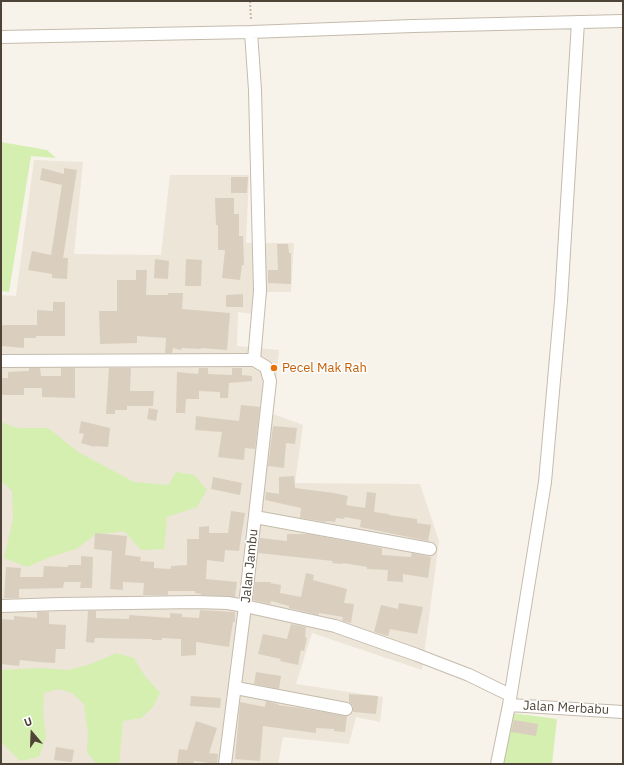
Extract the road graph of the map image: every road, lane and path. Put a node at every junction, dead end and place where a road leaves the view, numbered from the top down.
1 (250, 1) edge
2 (623, 21) edge
3 (578, 22) junction
4 (251, 32) junction
5 (1, 37) edge
6 (254, 360) junction
7 (1, 361) edge
8 (255, 517) junction
9 (430, 549) dead end
10 (1, 606) edge
11 (245, 606) junction
12 (236, 688) junction
13 (510, 700) junction
14 (346, 710) dead end
15 (623, 712) edge
16 (225, 764) edge
17 (497, 764) edge

1 - 4 path
2 - 3 street
3 - 4 street
3 - 13 street
4 - 5 street
4 - 6 street
6 - 7 street
6 - 8 street, Jalan Jambu
8 - 9 street
8 - 11 street, Jalan Jambu
10 - 11 street
11 - 12 street, Jalan Jambu
11 - 13 street
12 - 14 street
12 - 16 street, Jalan Jambu
13 - 15 street, Jalan Merbabu
13 - 17 street

